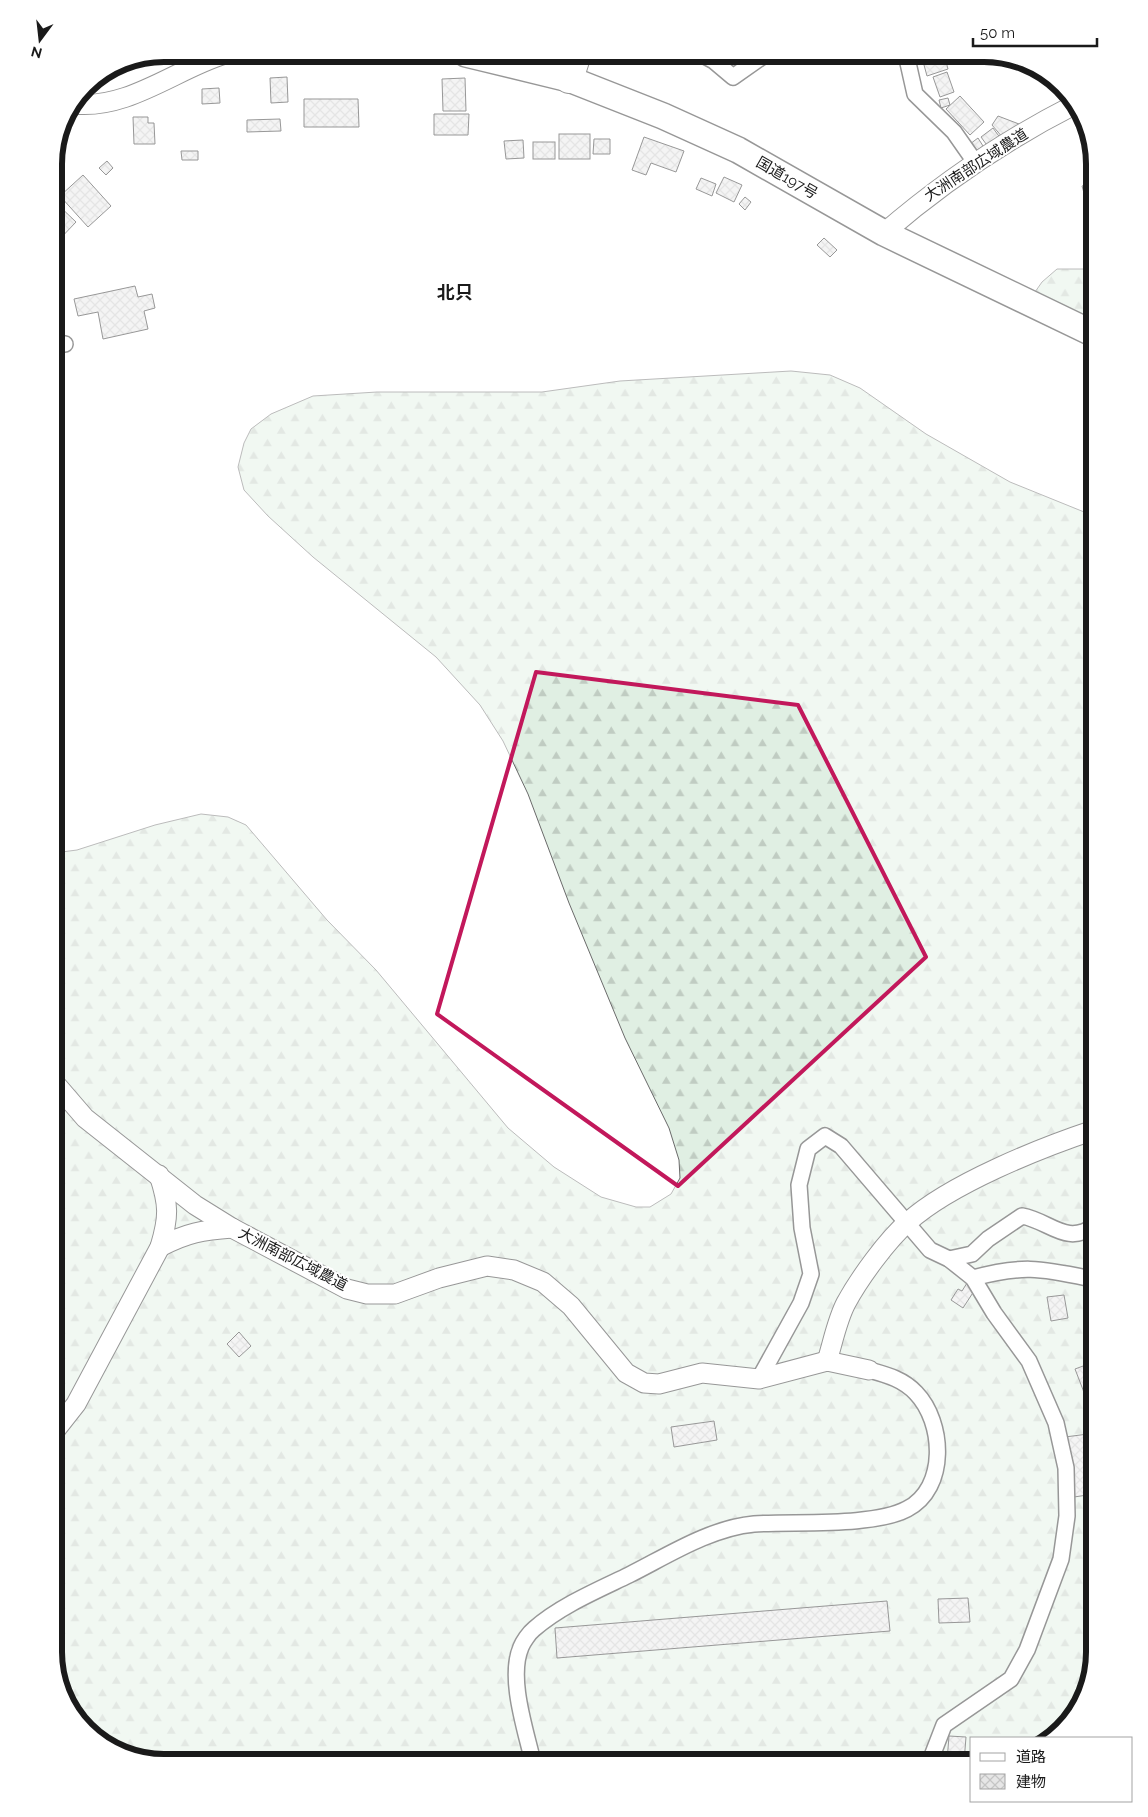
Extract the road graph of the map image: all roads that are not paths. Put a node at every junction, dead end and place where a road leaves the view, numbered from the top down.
1 (204, 63) edge
2 (546, 63) edge
3 (716, 63) edge
4 (753, 63) edge
5 (908, 63) edge
6 (573, 66) edge
7 (82, 105) edge
8 (1068, 108) edge
9 (975, 162) junction
10 (884, 233) junction
11 (1086, 330) edge
12 (62, 1092) edge
13 (1086, 1133) edge
14 (158, 1174) junction
15 (907, 1222) junction
16 (232, 1228) junction
17 (1086, 1232) edge
18 (160, 1247) junction
19 (949, 1259) junction
20 (973, 1278) junction
21 (1086, 1278) edge
22 (827, 1361) junction
23 (869, 1370) joint
24 (759, 1379) junction
25 (62, 1422) edge
26 (531, 1754) edge
27 (933, 1754) edge

1 - 7 street
2 - 6 highway, 国道197号
3 - 4 street
5 - 9 street
6 - 10 highway, 国道197号
8 - 9 street, 大洲南部広域農道
9 - 10 street, 大洲南部広域農道
10 - 11 highway, 国道197号
12 - 14 street, 大洲南部広域農道
13 - 15 street
14 - 16 street, 大洲南部広域農道
14 - 18 street
15 - 19 street
15 - 22 street
15 - 24 street
16 - 18 street, 大洲南部広域農道
16 - 24 street, 大洲南部広域農道
17 - 19 street
18 - 25 street
19 - 20 street
20 - 21 street
20 - 27 street
22 - 23 street
22 - 24 street, 大洲南部広域農道
23 - 26 street

